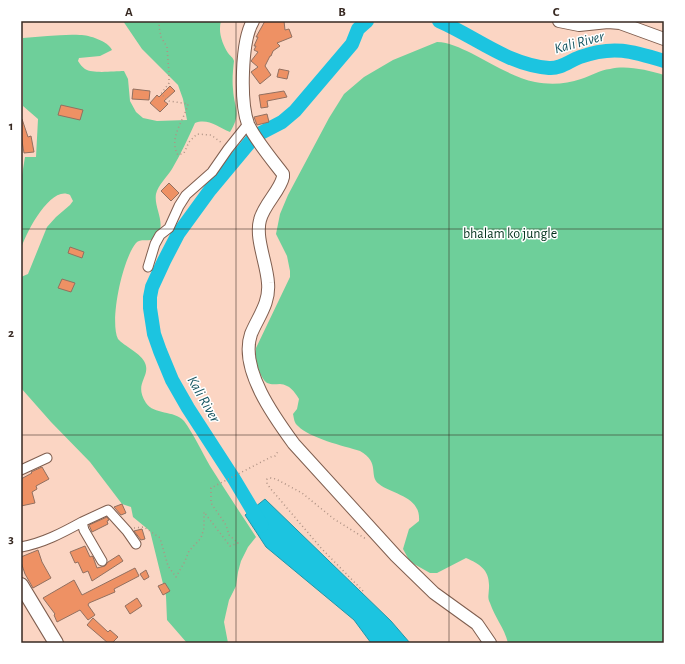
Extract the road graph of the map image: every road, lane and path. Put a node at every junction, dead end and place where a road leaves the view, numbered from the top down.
1 (160, 21) edge
2 (254, 21) edge
3 (559, 21) edge
4 (664, 39) edge
5 (251, 128) junction
6 (226, 145) dead end
7 (148, 267) dead end
8 (279, 450) dead end
9 (47, 458) dead end
10 (21, 470) edge
11 (82, 522) junction
12 (127, 531) junction
13 (368, 539) dead end
14 (136, 544) dead end
15 (21, 548) edge
16 (102, 561) dead end
17 (21, 585) edge
18 (363, 591) dead end
19 (56, 643) edge
20 (490, 643) edge

1 - 6 path
2 - 5 main road
3 - 4 main road
5 - 7 street
5 - 20 main road
8 - 12 path
9 - 10 street
11 - 12 street
11 - 15 street
11 - 16 street
12 - 14 street
13 - 18 path
17 - 19 main road

